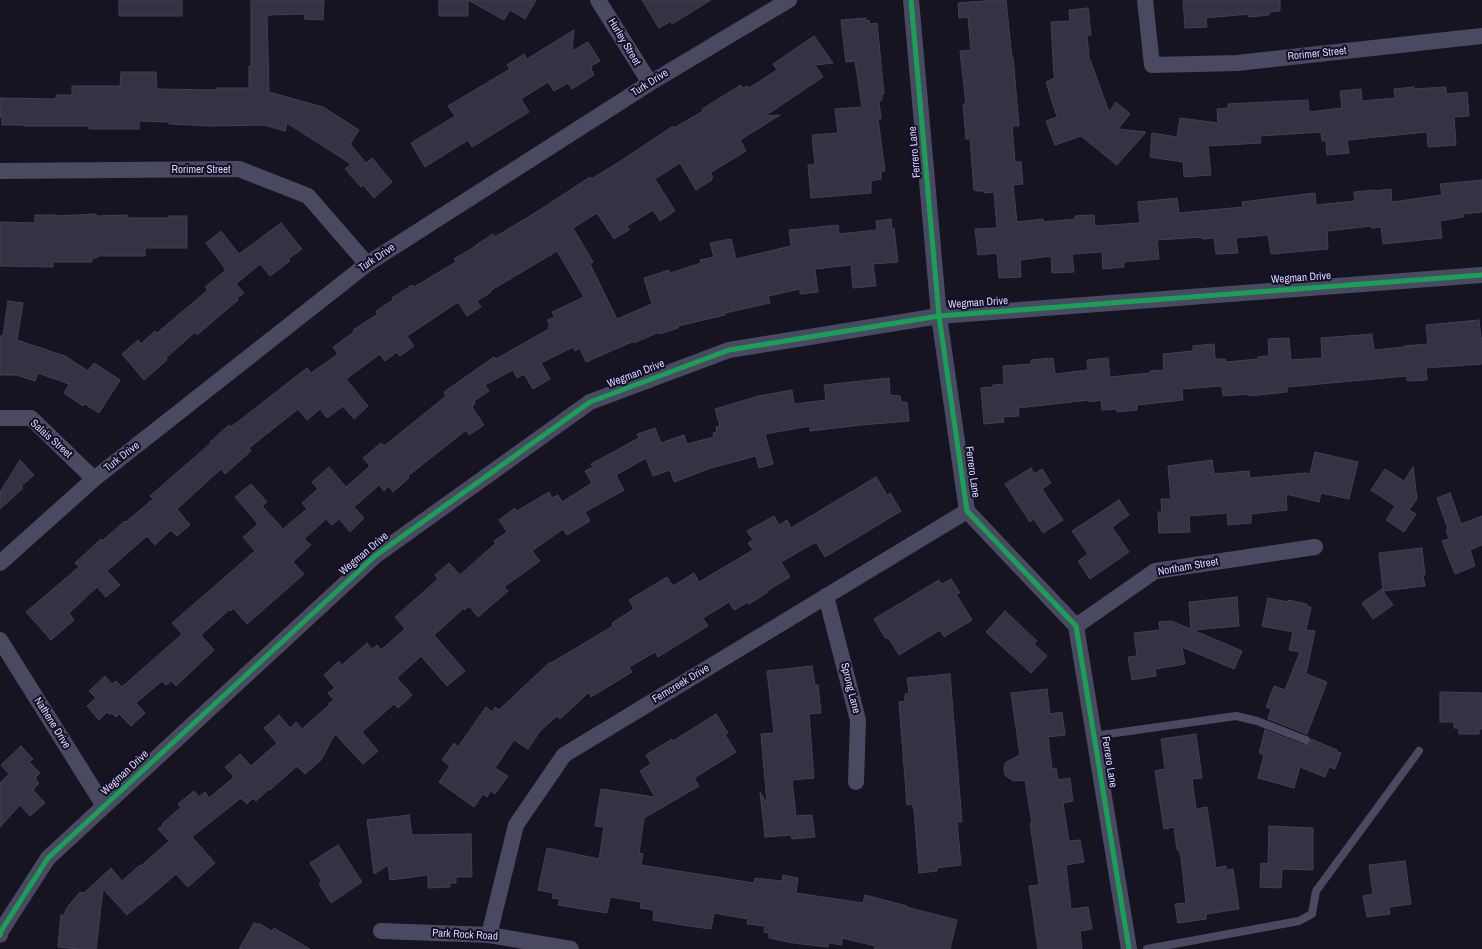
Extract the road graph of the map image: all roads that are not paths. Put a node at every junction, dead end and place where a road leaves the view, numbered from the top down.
1 (598, 0) edge
2 (789, 0) edge
3 (911, 0) edge
4 (1145, 0) edge
5 (1482, 36) edge
6 (650, 83) junction
7 (0, 171) edge
8 (367, 264) junction
9 (1482, 274) edge
10 (939, 316) junction
11 (0, 418) edge
12 (94, 479) junction
13 (967, 511) junction
14 (1315, 547) dead end
15 (0, 563) edge
16 (826, 596) junction
17 (1076, 626) junction
18 (0, 640) edge
19 (1094, 736) junction
20 (1306, 740) dead end
21 (1419, 751) dead end
22 (856, 782) dead end
23 (104, 806) junction
24 (381, 931) dead end
25 (0, 935) edge
26 (489, 935) junction
27 (571, 949) edge
28 (1129, 949) edge
29 (1146, 949) edge

1 - 6 street, Hurley Street
2 - 6 street, Turk Drive
3 - 10 street, Ferrero Lane
4 - 5 street, Rorimer Street
6 - 8 street, Turk Drive
7 - 8 street, Rorimer Street
8 - 12 street, Turk Drive
9 - 10 street, Wegman Drive
10 - 13 street, Ferrero Lane
10 - 23 street, Wegman Drive
11 - 12 street, Salais Street
12 - 15 street, Turk Drive
13 - 16 street, Ferncreek Drive
13 - 17 street, Ferrero Lane
14 - 17 street, Northam Street
16 - 22 street, Sprong Lane
16 - 26 street, Ferncreek Drive
17 - 19 street, Ferrero Lane
18 - 23 street, Nathene Drive
19 - 20 lane
19 - 28 street, Ferrero Lane
21 - 29 lane
23 - 25 street, Wegman Drive
24 - 26 street, Park Rock Road
26 - 27 street, Park Rock Road

